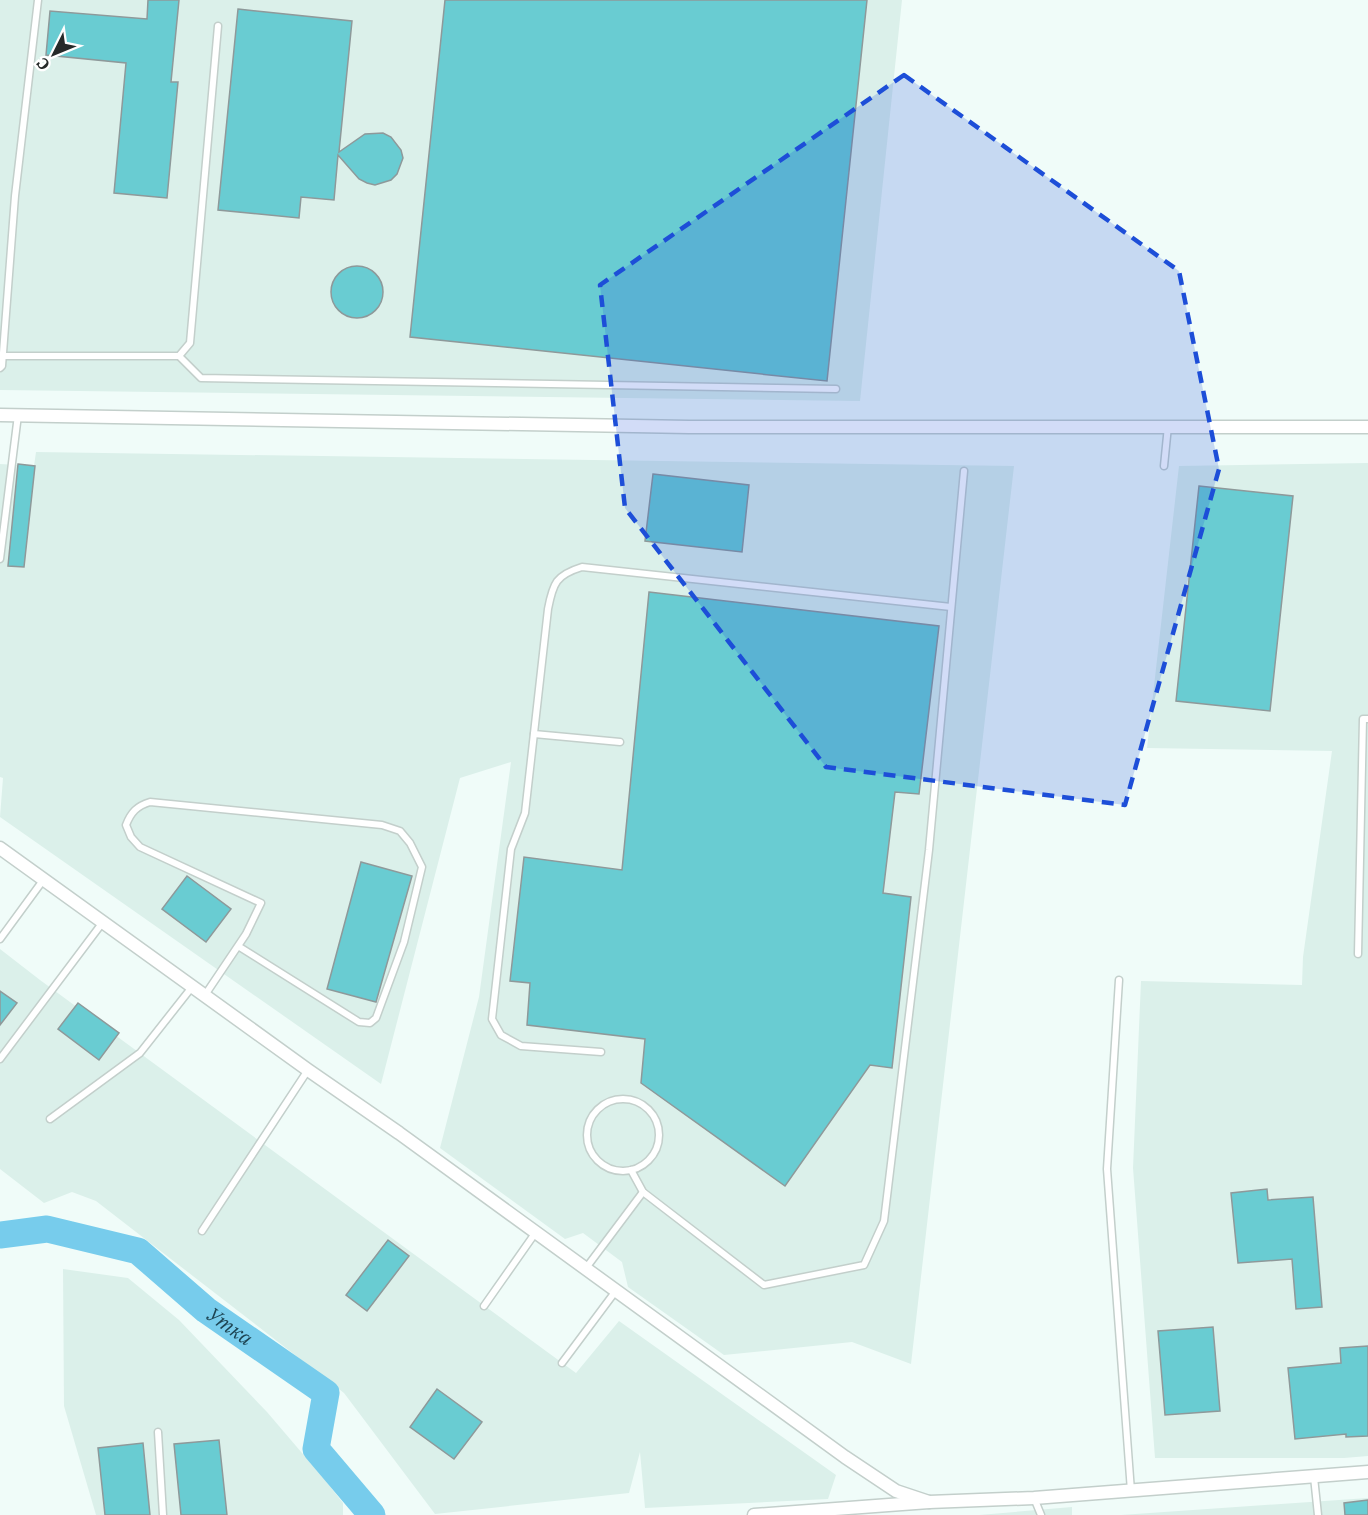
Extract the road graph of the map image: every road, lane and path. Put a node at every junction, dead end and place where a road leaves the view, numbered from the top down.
1 (38, 0) edge
2 (218, 26) dead end
3 (2, 356) junction
4 (179, 356) junction
5 (0, 368) edge
6 (836, 390) dead end
7 (0, 415) edge
8 (18, 415) junction
9 (1168, 426) junction
10 (1368, 427) edge
11 (1164, 466) dead end
12 (964, 471) dead end
13 (0, 560) edge
14 (951, 606) junction
15 (1368, 719) edge
16 (534, 734) junction
17 (620, 742) dead end
18 (0, 848) edge
19 (44, 879) junction
20 (103, 922) junction
21 (0, 939) edge
22 (238, 946) junction
23 (1358, 954) dead end
24 (1119, 980) dead end
25 (192, 987) junction
26 (205, 996) junction
27 (601, 1052) dead end
28 (0, 1059) edge
29 (308, 1070) junction
30 (50, 1119) dead end
31 (631, 1170) junction
32 (643, 1192) junction
33 (202, 1232) dead end
34 (536, 1232) junction
35 (586, 1268) junction
36 (615, 1292) junction
37 (484, 1306) dead end
38 (562, 1363) dead end
39 (158, 1432) dead end
40 (1368, 1472) edge
41 (1314, 1477) junction
42 (1131, 1491) junction
43 (1034, 1498) junction
44 (929, 1502) junction
45 (164, 1515) edge
46 (754, 1515) edge
47 (1041, 1515) edge
48 (1318, 1515) edge

1 - 3 lane
2 - 4 lane
3 - 4 lane
3 - 5 lane
4 - 6 lane
7 - 8 street
8 - 9 street
8 - 13 lane
9 - 10 street
9 - 11 lane
12 - 14 lane
14 - 16 lane
14 - 32 lane
15 - 23 lane
16 - 17 lane
16 - 27 lane
18 - 19 street
19 - 20 street
19 - 21 lane
20 - 25 street
20 - 28 lane
22 - 22 lane
22 - 26 lane
24 - 42 lane
25 - 26 street
25 - 30 lane
26 - 29 street
29 - 33 lane
29 - 34 street
31 - 31 lane
31 - 32 lane
32 - 35 lane
34 - 35 street
34 - 37 lane
35 - 36 street
36 - 38 lane
36 - 44 street
39 - 45 lane
40 - 41 street
41 - 42 street
41 - 48 lane
42 - 43 street
43 - 44 street
43 - 47 lane
44 - 46 street

